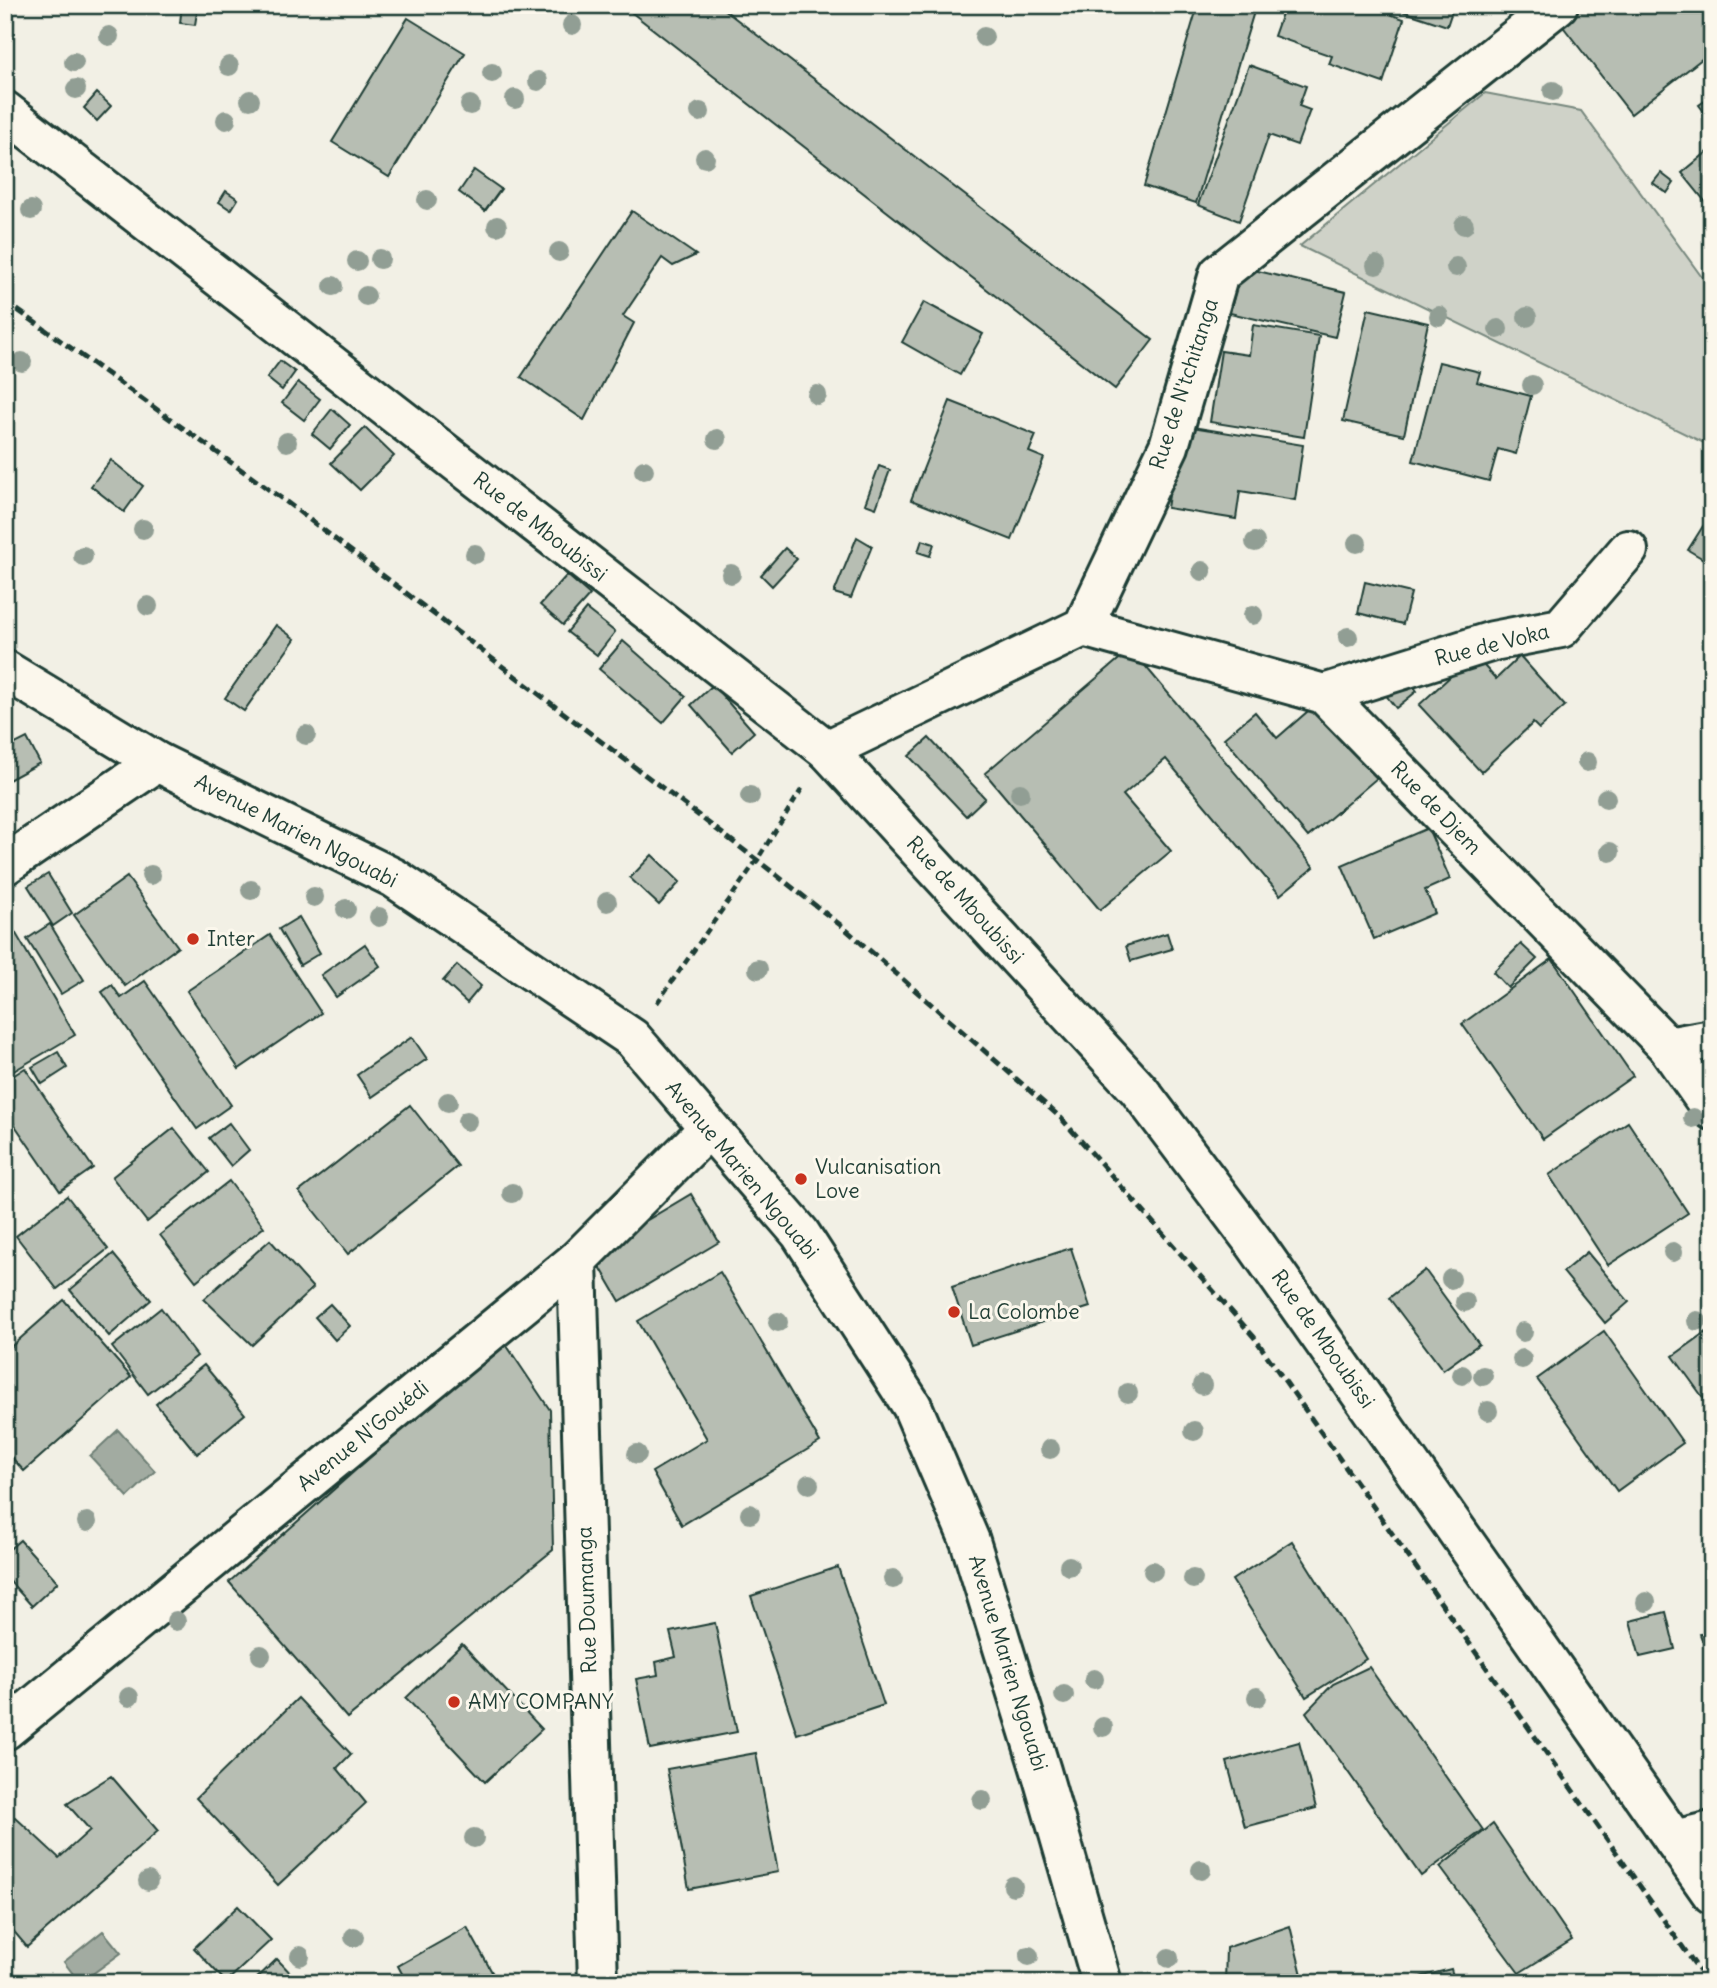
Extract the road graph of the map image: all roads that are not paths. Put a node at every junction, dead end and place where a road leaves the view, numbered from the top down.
1 (1558, 5) edge
2 (5, 111) edge
3 (1628, 550) dead end
4 (1083, 627) junction
5 (5, 670) edge
6 (1324, 694) junction
7 (827, 750) junction
8 (157, 762) junction
9 (5, 864) edge
10 (1712, 1039) edge
11 (1668, 1048) junction
12 (1712, 1110) edge
13 (708, 1129) junction
14 (577, 1259) junction
15 (5, 1730) edge
16 (1712, 1831) edge
17 (1674, 1840) junction
18 (1712, 1894) edge
19 (598, 1983) edge
20 (1102, 1983) edge

1 - 4 street, Rue de N'tchitanga
2 - 7 street, Rue de Mboubissi
3 - 6 street, Rue de Voka
4 - 6 street
4 - 7 street
5 - 8 street, Avenue Marien Ngouabi
6 - 11 street, Rue de Djem
7 - 17 street, Rue de Mboubissi
8 - 9 street
8 - 13 street, Avenue Marien Ngouabi
10 - 11 street
11 - 12 street, Rue de Djem
13 - 14 street, Avenue N'Gouédi
13 - 20 street, Avenue Marien Ngouabi
14 - 15 street, Avenue N'Gouédi
14 - 19 street, Rue Doumanga
16 - 17 street
17 - 18 street, Rue de Mboubissi

